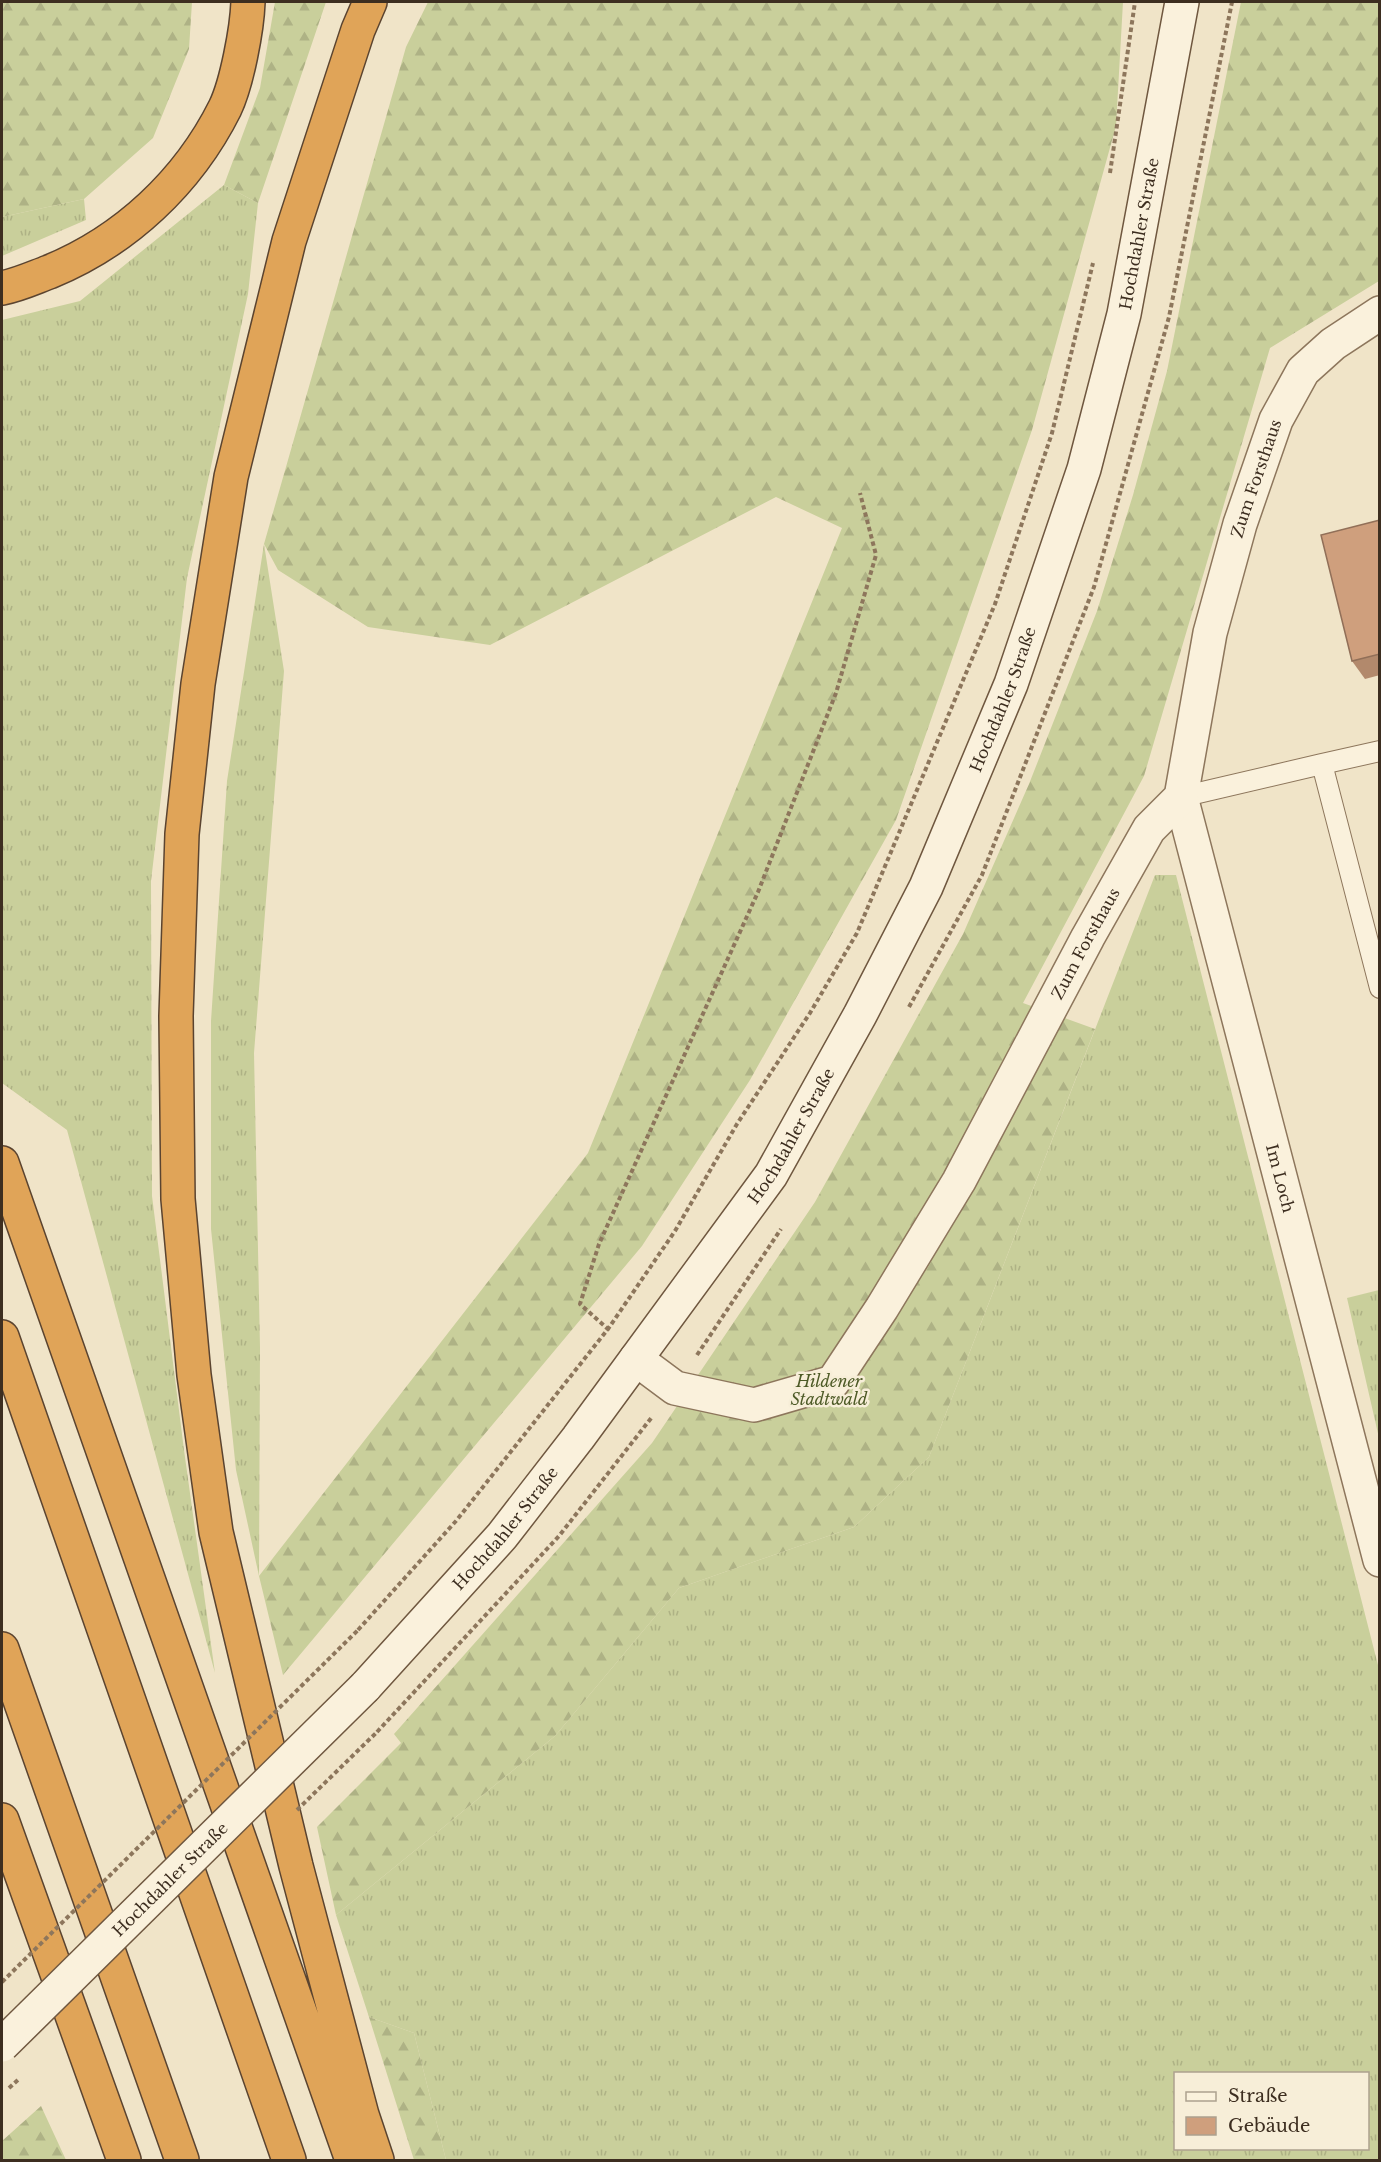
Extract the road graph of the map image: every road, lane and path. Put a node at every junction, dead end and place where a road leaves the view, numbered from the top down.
1 (248, 2) edge
2 (370, 2) edge
3 (1135, 2) edge
4 (1182, 2) edge
5 (1109, 179) dead end
6 (1094, 261) dead end
7 (2, 288) edge
8 (1380, 313) edge
9 (860, 493) dead end
10 (1380, 751) edge
11 (1322, 764) junction
12 (1181, 796) junction
13 (1380, 988) edge
14 (2, 1163) edge
15 (608, 1329) junction
16 (2, 1338) edge
17 (636, 1359) junction
18 (1380, 1560) edge
19 (2, 1649) edge
20 (2, 1820) edge
21 (2, 1982) edge
22 (2, 2045) edge
23 (124, 2160) edge
24 (182, 2160) edge
25 (289, 2160) edge
26 (352, 2160) edge
27 (377, 2160) edge

1 - 7 highway
2 - 27 highway
3 - 5 path
4 - 17 main road, Hochdahler Straße
6 - 15 path
8 - 12 main road, Zum Forsthaus
9 - 15 path
10 - 11 lane
11 - 12 lane
11 - 13 lane
12 - 17 main road, Zum Forsthaus
12 - 18 main road, Im Loch
14 - 26 highway
15 - 17 path
15 - 21 path, bridge
16 - 25 highway
17 - 22 main road, Hochdahler Straße, bridge
19 - 24 highway
20 - 23 highway

